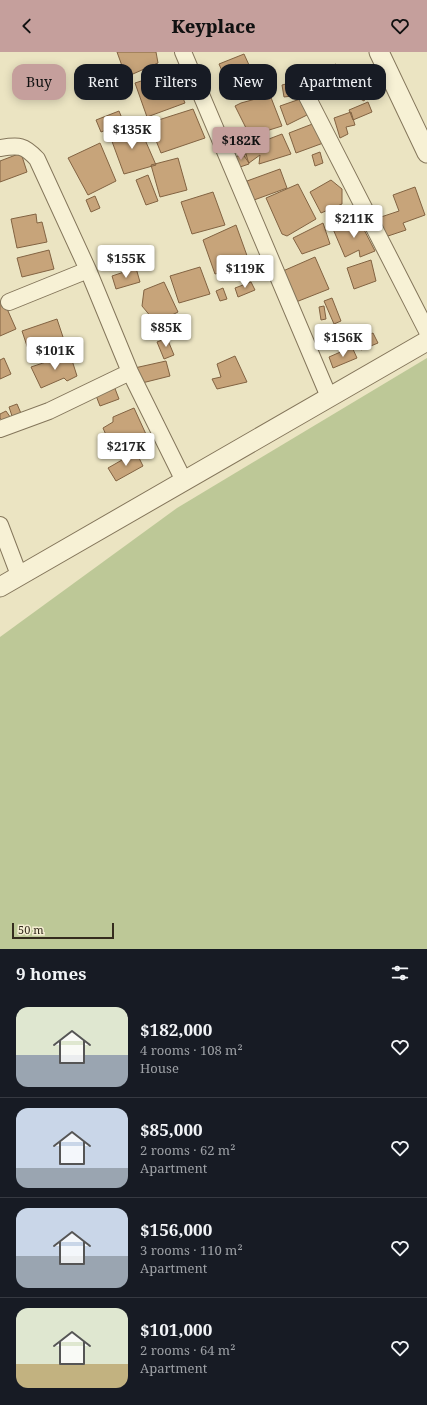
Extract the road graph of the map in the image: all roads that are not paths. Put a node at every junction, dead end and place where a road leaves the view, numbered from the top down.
1 (183, 52) edge
2 (379, 52) edge
3 (309, 100) edge
4 (0, 148) edge
5 (427, 153) edge
6 (88, 270) junction
7 (9, 302) dead end
8 (427, 331) edge
9 (427, 341) edge
10 (130, 372) junction
11 (329, 397) junction
12 (0, 430) edge
13 (184, 481) junction
14 (0, 525) edge
15 (19, 575) junction
16 (0, 586) edge

1 - 11 street
2 - 5 street
3 - 8 street
4 - 6 street
6 - 7 street
6 - 10 street
9 - 11 street
10 - 12 street
10 - 13 street
11 - 13 street
13 - 15 street
14 - 15 street
15 - 16 street

